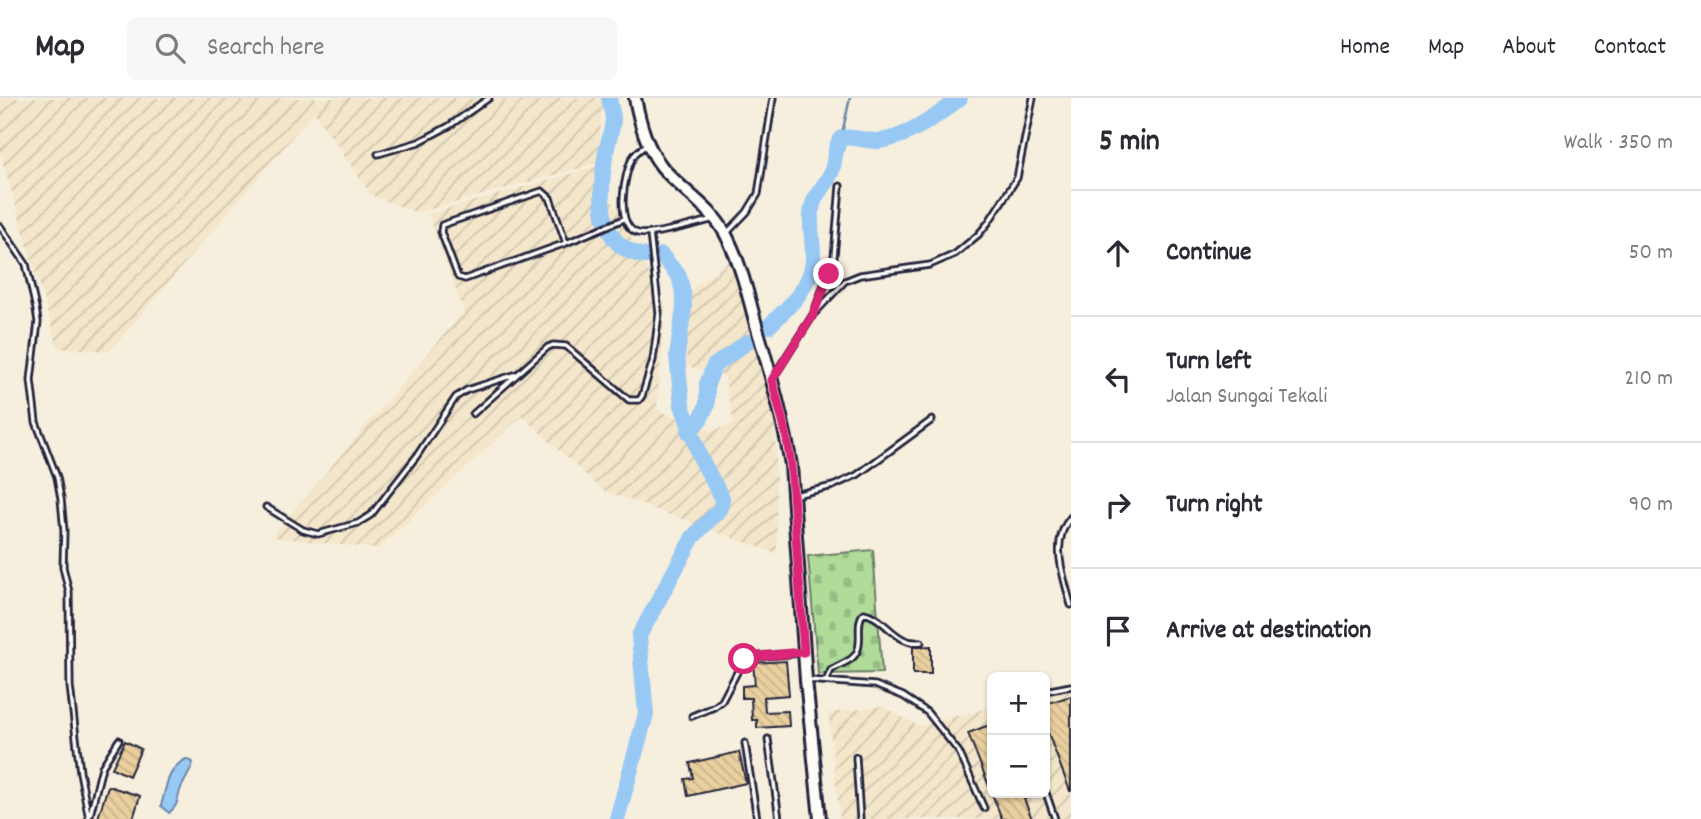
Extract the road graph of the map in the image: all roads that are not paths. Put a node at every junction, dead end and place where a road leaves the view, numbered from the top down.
1 (489, 98) edge
2 (635, 98) edge
3 (773, 98) edge
4 (1033, 98) edge
5 (648, 144) junction
6 (378, 154) dead end
7 (840, 186) dead end
8 (716, 218) junction
9 (624, 219) junction
10 (0, 226) edge
11 (650, 234) junction
12 (726, 234) junction
13 (566, 243) junction
14 (813, 315) junction
15 (519, 374) junction
16 (772, 380) junction
17 (474, 414) dead end
18 (932, 420) dead end
19 (793, 495) junction
20 (265, 507) dead end
21 (1071, 517) edge
22 (1071, 605) edge
23 (921, 642) dead end
24 (804, 652) junction
25 (806, 680) junction
26 (826, 681) junction
27 (1071, 686) edge
28 (1050, 690) edge
29 (692, 716) dead end
30 (768, 739) dead end
31 (119, 740) dead end
32 (745, 743) dead end
33 (856, 757) dead end
34 (1048, 798) edge
35 (984, 808) dead end
36 (89, 819) edge
37 (757, 819) edge
38 (779, 819) edge
39 (820, 819) edge
40 (860, 819) edge
41 (1055, 819) edge

1 - 6 lane
2 - 5 street
3 - 12 lane
4 - 14 lane
5 - 8 street
5 - 9 lane
7 - 14 lane
8 - 11 lane
8 - 12 street
9 - 11 lane
9 - 13 lane
10 - 36 lane
11 - 15 lane
12 - 16 street
13 - 13 lane
14 - 16 lane
15 - 17 lane
15 - 20 lane
16 - 19 street
18 - 19 lane
19 - 24 street
21 - 22 lane
23 - 26 lane
24 - 25 street
24 - 29 lane
25 - 26 lane
25 - 39 street
26 - 35 lane
27 - 28 lane
30 - 38 lane
31 - 36 lane
32 - 37 lane
33 - 40 lane
34 - 41 lane

